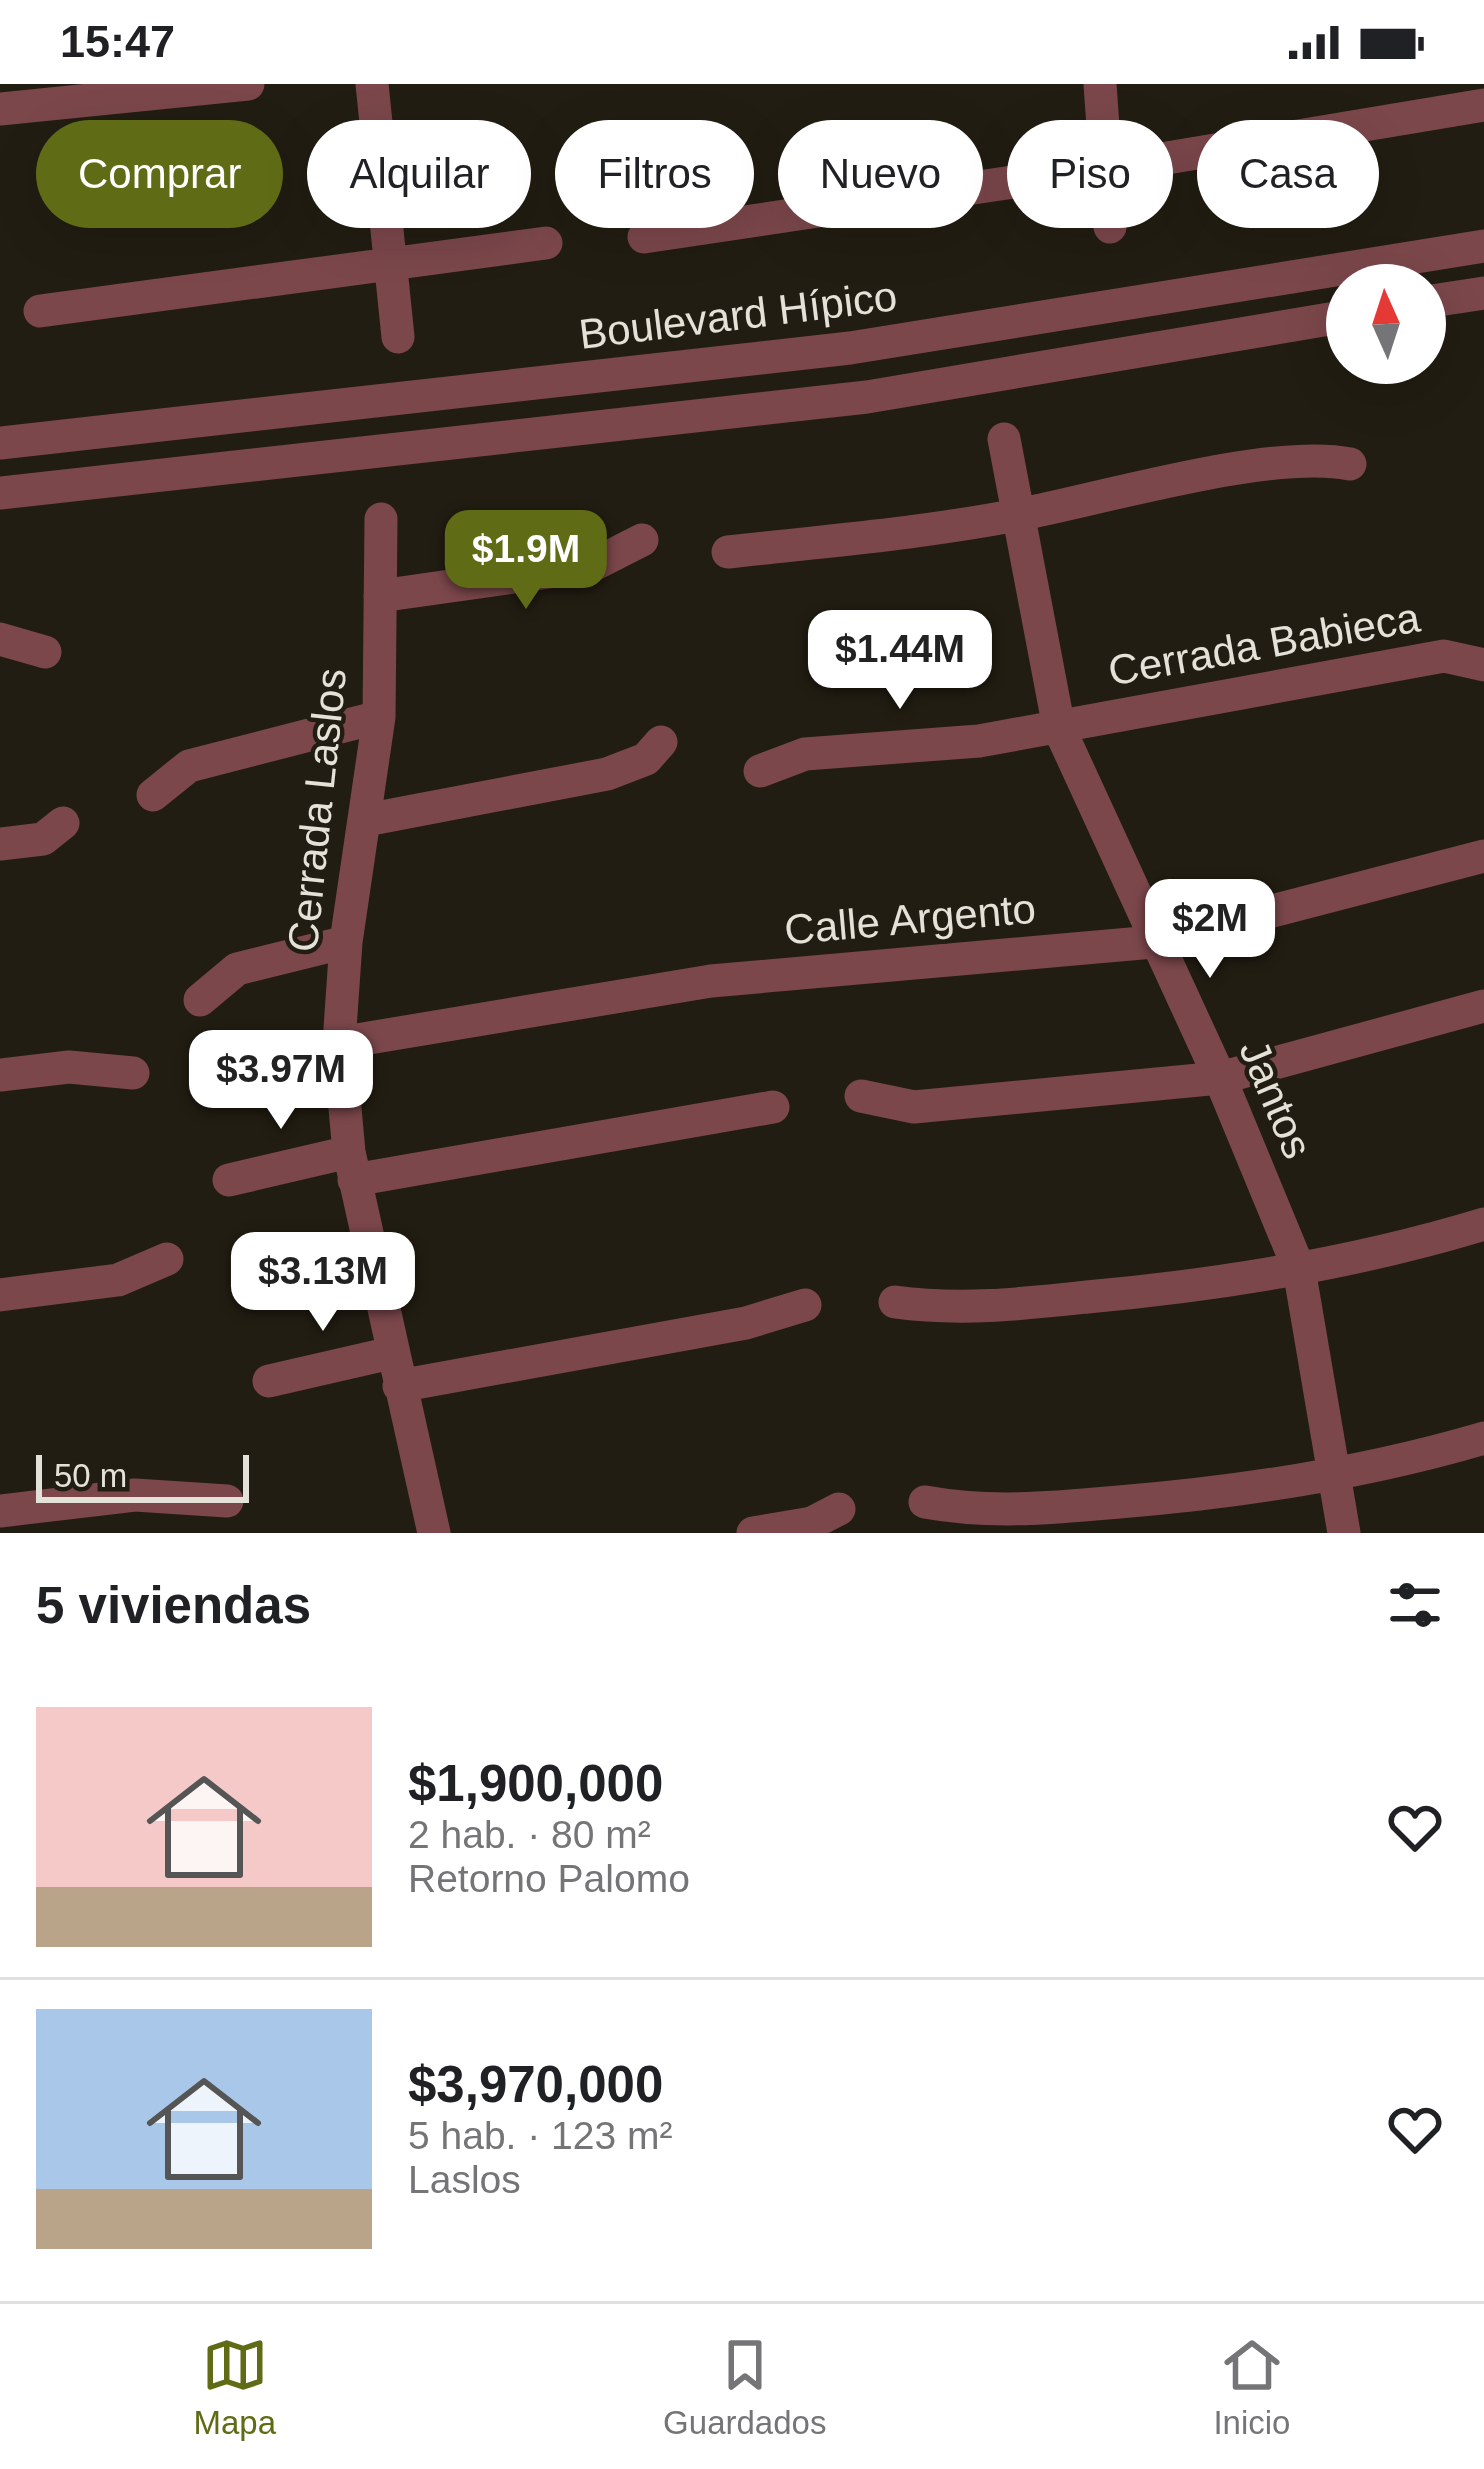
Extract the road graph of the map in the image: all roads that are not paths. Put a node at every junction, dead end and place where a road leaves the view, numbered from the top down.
1 (248, 84) edge
2 (372, 84) edge
3 (1100, 84) edge
4 (1484, 105) edge
5 (0, 109) edge
6 (1103, 120) edge
7 (1173, 157) edge
8 (1007, 183) edge
9 (644, 237) dead end
10 (546, 243) dead end
11 (1484, 246) edge
12 (392, 266) junction
13 (1484, 292) edge
14 (1446, 298) edge
15 (40, 311) dead end
16 (1326, 320) edge
17 (398, 337) dead end
18 (435, 397) junction
19 (1004, 439) dead end
20 (441, 442) junction
21 (0, 443) edge
22 (1350, 464) dead end
23 (0, 493) edge
24 (1017, 515) junction
25 (381, 519) dead end
26 (642, 540) dead end
27 (728, 552) dead end
28 (380, 596) junction
29 (0, 639) edge
30 (45, 652) dead end
31 (1484, 665) edge
32 (379, 717) junction
33 (1059, 728) junction
34 (661, 742) dead end
35 (760, 771) dead end
36 (153, 795) dead end
37 (366, 820) junction
38 (63, 823) dead end
39 (0, 844) edge
40 (1484, 856) edge
41 (1153, 941) junction
42 (346, 942) junction
43 (200, 1000) dead end
44 (1484, 1006) edge
45 (339, 1043) junction
46 (133, 1073) dead end
47 (0, 1075) edge
48 (1220, 1078) junction
49 (861, 1096) dead end
50 (773, 1107) dead end
51 (351, 1166) junction
52 (229, 1180) dead end
53 (1484, 1224) edge
54 (167, 1259) dead end
55 (1299, 1269) junction
56 (0, 1295) edge
57 (895, 1302) dead end
58 (805, 1305) dead end
59 (395, 1370) junction
60 (269, 1381) dead end
61 (1484, 1438) edge
62 (1338, 1473) junction
63 (227, 1501) dead end
64 (925, 1502) dead end
65 (839, 1509) dead end
66 (0, 1511) edge
67 (434, 1533) edge
68 (753, 1533) edge
69 (1344, 1533) edge

1 - 5 street
2 - 12 street
3 - 6 street
4 - 7 street
8 - 9 street
10 - 12 street
11 - 18 street, Boulevard Hípico
12 - 15 street
12 - 17 street
13 - 14 street
16 - 20 street
18 - 20 street
18 - 21 street, Boulevard Hípico
19 - 24 street, Jantos
20 - 23 street
22 - 24 street
24 - 27 street
24 - 33 street, Jantos
25 - 28 street, Cerrada Laslos
26 - 28 street
28 - 32 street, Cerrada Laslos
29 - 30 street
31 - 33 street, Cerrada Babieca
32 - 36 street
32 - 37 street, Cerrada Laslos
33 - 35 street, Cerrada Babieca
33 - 41 street, Jantos
34 - 37 street
37 - 42 street, Cerrada Laslos
38 - 39 street
40 - 41 street, Calle Argento
41 - 45 street, Calle Argento
41 - 48 street, Jantos
42 - 43 street
42 - 45 street, Cerrada Laslos
44 - 48 street
45 - 51 street, Cerrada Laslos
46 - 47 street
48 - 49 street
48 - 55 street, Jantos
50 - 51 street
51 - 52 street
51 - 59 street, Cerrada Laslos
53 - 55 street
54 - 56 street
55 - 57 street
55 - 62 street, Jantos
58 - 59 street
59 - 60 street
59 - 67 street, Cerrada Laslos
61 - 62 street
62 - 64 street
62 - 69 street, Jantos
63 - 66 street
65 - 68 street

